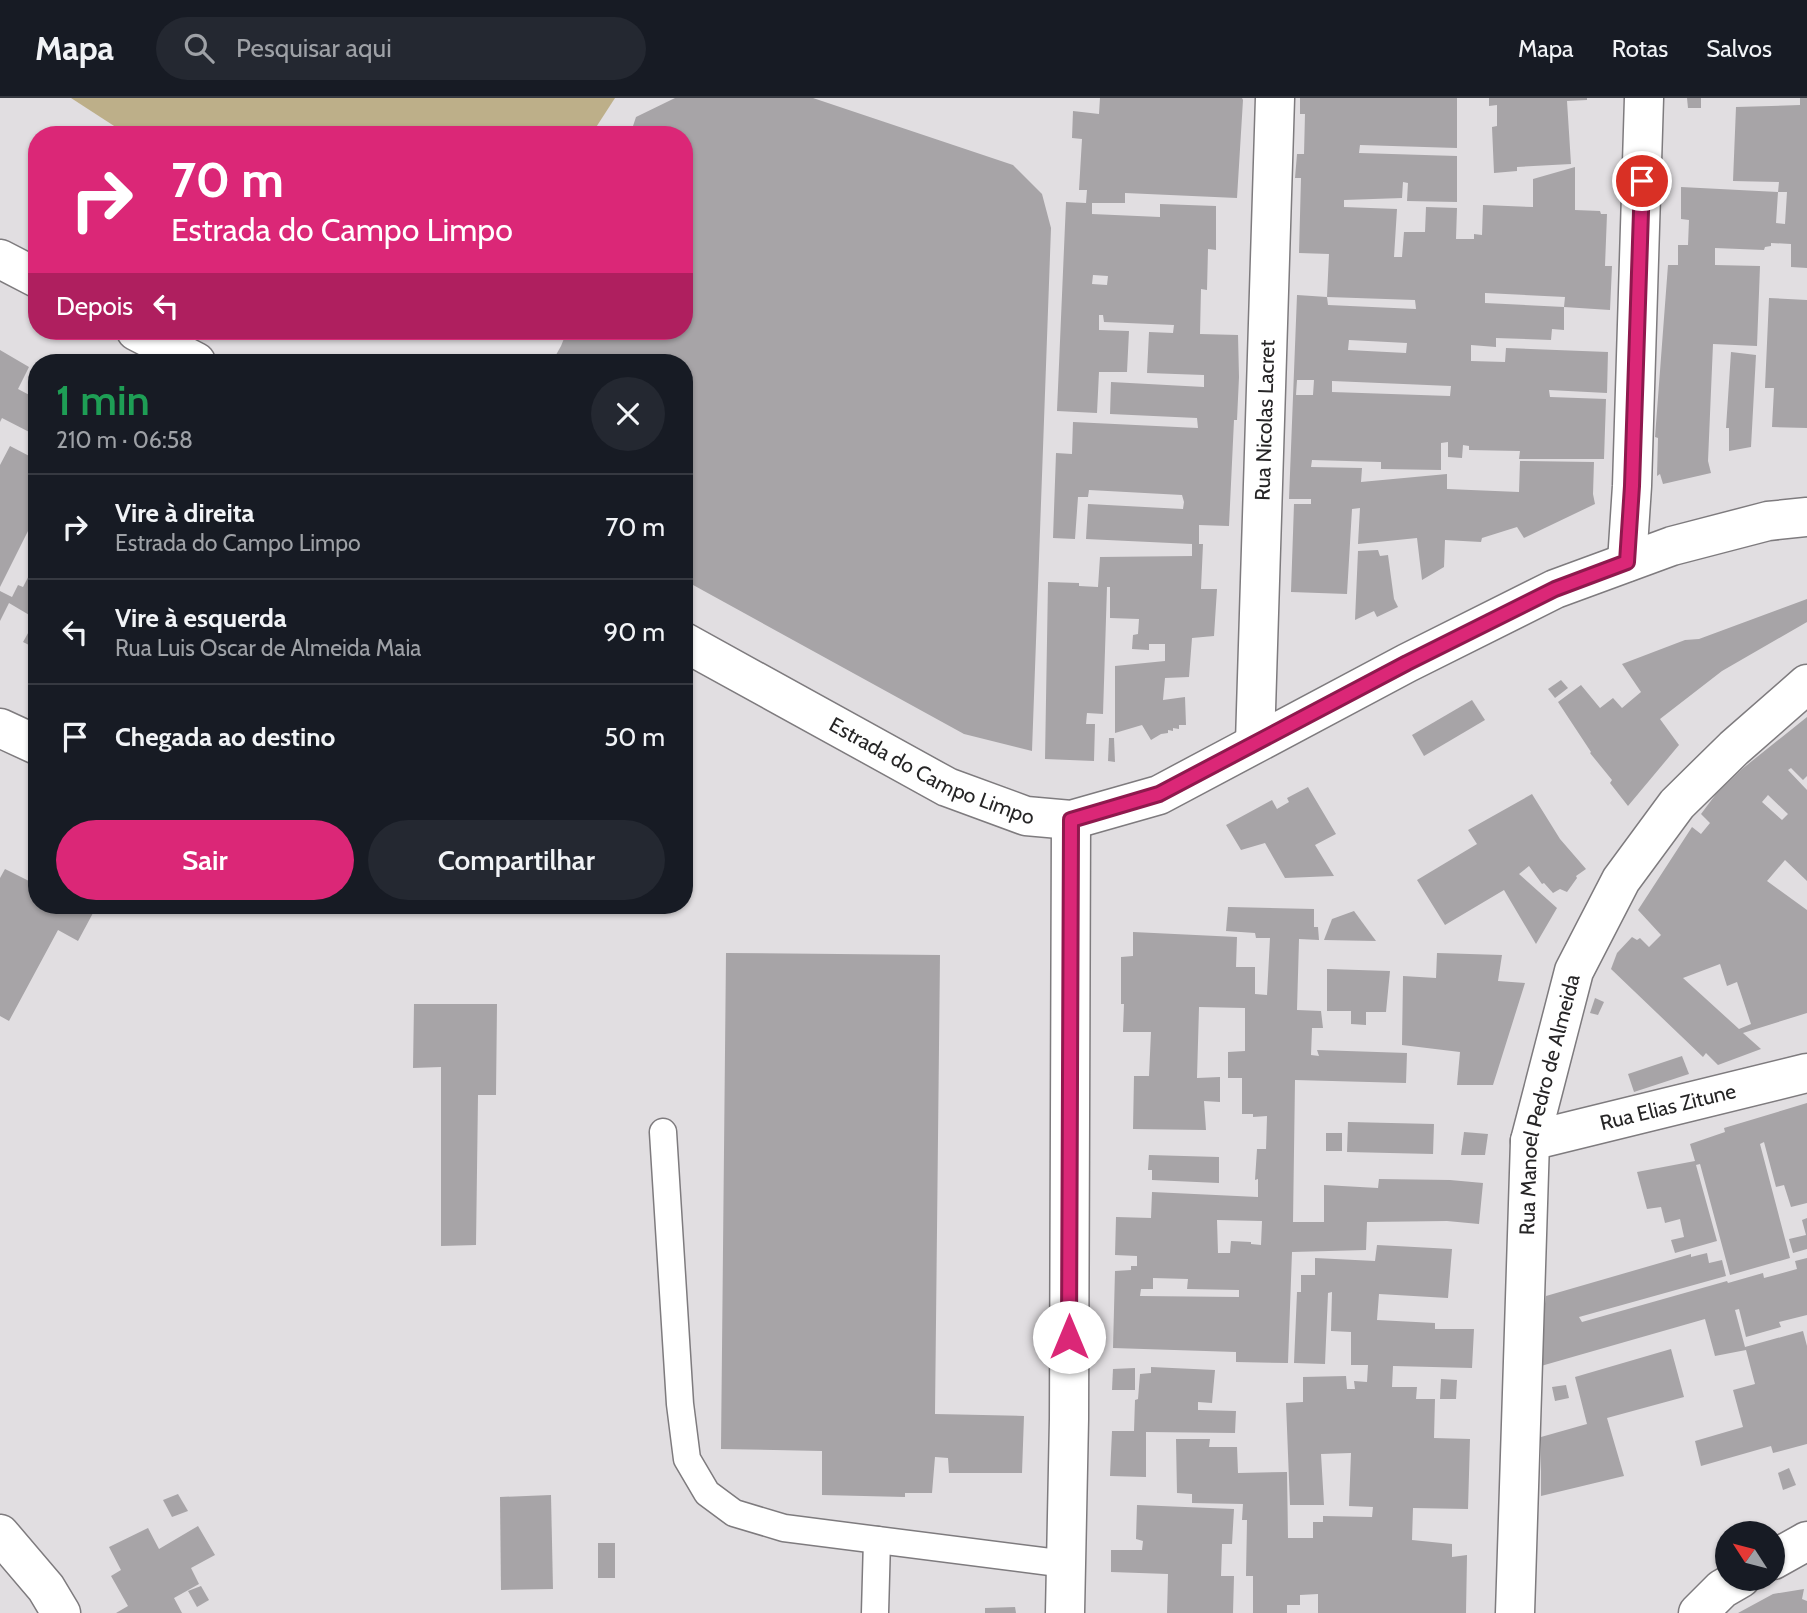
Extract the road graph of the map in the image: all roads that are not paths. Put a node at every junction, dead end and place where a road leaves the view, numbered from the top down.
1 (1275, 98) edge
2 (1644, 98) edge
3 (0, 259) edge
4 (28, 273) edge
5 (153, 340) edge
6 (181, 354) edge
7 (1807, 517) edge
8 (1627, 562) junction
9 (693, 647) edge
10 (1807, 684) edge
11 (0, 728) edge
12 (28, 742) edge
13 (1255, 742) junction
14 (1071, 820) junction
15 (1807, 1073) edge
16 (663, 1132) dead end
17 (1530, 1141) junction
18 (0, 1534) edge
19 (877, 1540) junction
20 (1807, 1541) edge
21 (1785, 1553) edge
22 (1066, 1564) junction
23 (1720, 1591) edge
24 (61, 1613) edge
25 (875, 1613) edge
26 (1065, 1613) edge
27 (1515, 1613) edge
28 (1698, 1613) edge

1 - 13 street, Rua Nicolas Lacret
2 - 8 street
3 - 4 street
5 - 6 street
7 - 8 street, Estrada do Campo Limpo
8 - 13 street, Estrada do Campo Limpo
9 - 14 street, Estrada do Campo Limpo
10 - 17 street, Rua Manoel Pedro de Almeida
11 - 12 street
13 - 14 street, Estrada do Campo Limpo
14 - 22 street
15 - 17 street, Rua Elias Zitune
16 - 19 lane
17 - 27 street, Rua Manoel Pedro de Almeida
18 - 24 street
19 - 22 lane
19 - 25 lane
20 - 21 street
22 - 26 street
23 - 28 street

